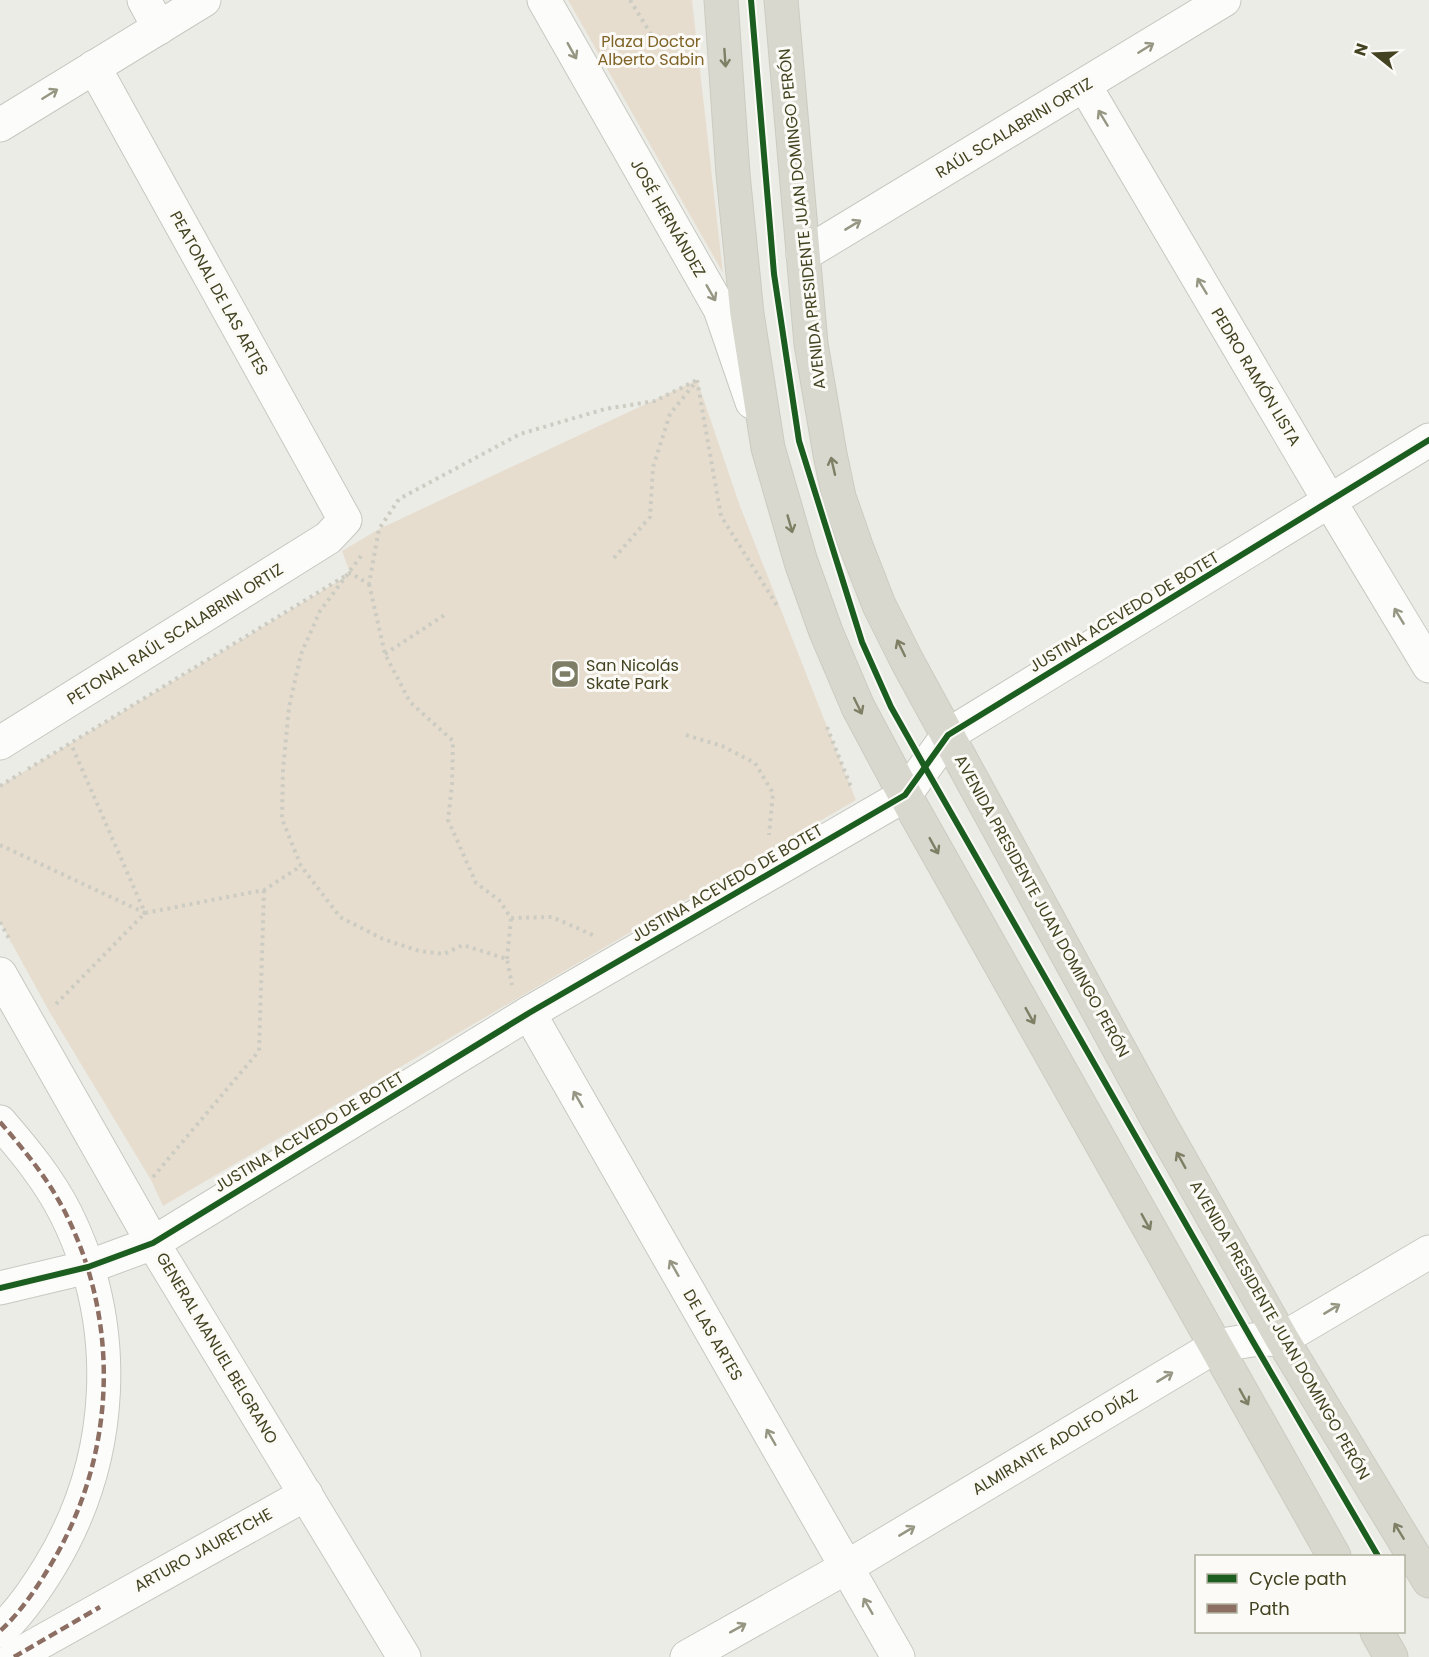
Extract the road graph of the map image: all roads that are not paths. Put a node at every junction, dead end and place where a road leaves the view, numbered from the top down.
1 (204, 0) edge
2 (544, 0) edge
3 (721, 0) edge
4 (781, 0) edge
5 (1224, 0) edge
6 (151, 14) edge
7 (94, 67) junction
8 (1085, 86) junction
9 (0, 125) edge
10 (803, 255) junction
11 (1429, 440) edge
12 (768, 448) junction
13 (1330, 502) junction
14 (345, 519) joint
15 (1429, 666) edge
16 (948, 735) junction
17 (0, 742) edge
18 (905, 795) junction
19 (8, 963) edge
20 (521, 1002) junction
21 (0, 1122) edge
22 (153, 1243) junction
23 (1429, 1252) edge
24 (88, 1267) junction
25 (0, 1288) edge
26 (1282, 1339) junction
27 (1216, 1346) junction
28 (306, 1494) junction
29 (1333, 1555) edge
30 (845, 1568) junction
31 (1429, 1581) edge
32 (0, 1631) edge
33 (1378, 1633) edge
34 (14, 1657) edge
35 (404, 1657) edge
36 (687, 1657) edge
37 (897, 1657) edge
38 (1391, 1657) edge

1 - 6 street
2 -> 12 street, JOSÉ HERNÁNDEZ
3 -> 12 main road
4 - 10 main road, AVENIDA PRESIDENTE JUAN DOMINGO PERÓN
8 -> 5 street, RAÚL SCALABRINI ORTIZ
6 - 7 street
9 -> 7 street
7 - 14 street, PEATONAL DE LAS ARTES
10 -> 8 street, RAÚL SCALABRINI ORTIZ
13 -> 8 street, PEDRO RAMÓN LISTA
16 -> 10 main road, AVENIDA PRESIDENTE JUAN DOMINGO PERÓN
11 - 13 street, JUSTINA ACEVEDO DE BOTET
12 -> 18 main road
15 -> 13 street, PEDRO RAMÓN LISTA
13 - 16 street, JUSTINA ACEVEDO DE BOTET
14 - 17 street, PETONAL RAÚL SCALABRINI ORTIZ
16 - 18 street, JUSTINA ACEVEDO DE BOTET
26 -> 16 main road, AVENIDA PRESIDENTE JUAN DOMINGO PERÓN
18 - 20 street, JUSTINA ACEVEDO DE BOTET
18 -> 27 main road
19 - 22 street, GENERAL MANUEL BELGRANO
20 - 22 street, JUSTINA ACEVEDO DE BOTET
30 -> 20 street, DE LAS ARTES
21 - 24 street
22 - 24 street, JUSTINA ACEVEDO DE BOTET
22 - 28 street, GENERAL MANUEL BELGRANO
26 -> 23 street, ALMIRANTE ADOLFO DÍAZ
24 - 25 street, JUSTINA ACEVEDO DE BOTET
24 - 32 street
26 - 27 street, ALMIRANTE ADOLFO DÍAZ
31 -> 26 main road, AVENIDA PRESIDENTE JUAN DOMINGO PERÓN
27 -> 29 main road
30 -> 27 street, ALMIRANTE ADOLFO DÍAZ
28 - 34 street, ARTURO JAURETCHE
28 - 35 street, GENERAL MANUEL BELGRANO
36 -> 30 street, ALMIRANTE ADOLFO DÍAZ
37 -> 30 street, DE LAS ARTES
33 - 38 main road

